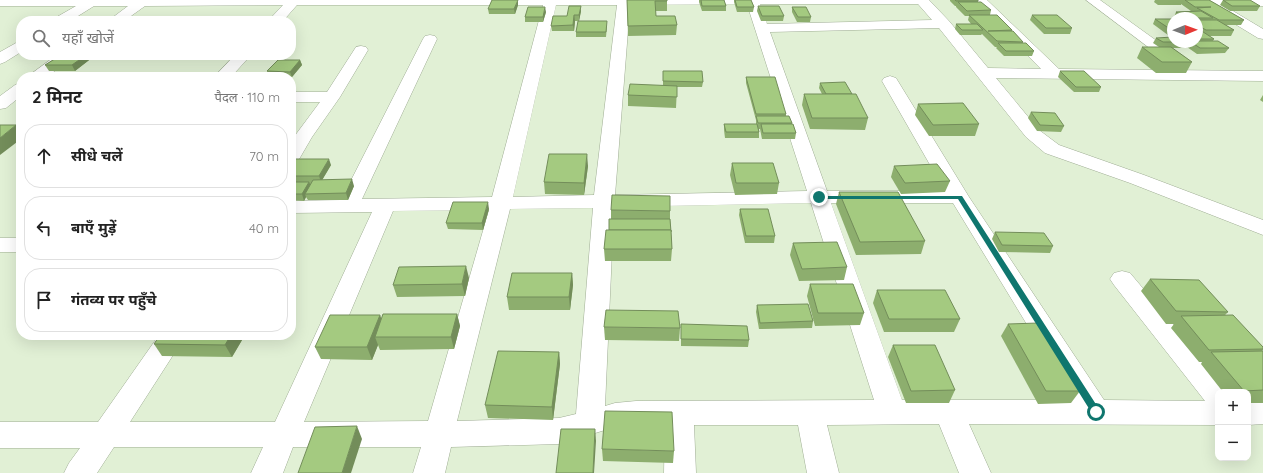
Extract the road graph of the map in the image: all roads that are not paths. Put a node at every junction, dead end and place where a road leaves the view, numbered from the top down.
1 (295, 0) edge
2 (432, 0) edge
3 (551, 0) edge
4 (624, 0) edge
5 (922, 0) edge
6 (937, 0) edge
7 (980, 0) edge
8 (1092, 0) edge
9 (1206, 0) edge
10 (92, 1) edge
11 (752, 1) edge
12 (0, 2) edge
13 (21, 2) junction
14 (142, 2) junction
15 (1263, 2) edge
16 (0, 14) edge
17 (68, 16) edge
18 (121, 16) edge
19 (280, 16) edge
20 (944, 24) junction
21 (761, 28) junction
22 (1263, 35) edge
23 (430, 38) dead end
24 (16, 49) edge
25 (361, 50) dead end
26 (0, 59) edge
27 (60, 60) edge
28 (238, 60) edge
29 (44, 72) edge
30 (227, 72) edge
31 (984, 73) junction
32 (1054, 74) junction
33 (1195, 76) junction
34 (1263, 76) edge
35 (890, 81) dead end
36 (16, 93) edge
37 (296, 97) edge
38 (332, 97) junction
39 (9, 101) edge
40 (297, 136) edge
41 (819, 197) junction
42 (959, 198) junction
43 (604, 200) junction
44 (501, 204) junction
45 (348, 206) junction
46 (385, 206) junction
47 (296, 207) edge
48 (1263, 228) edge
49 (0, 245) edge
50 (16, 245) edge
51 (1122, 279) dead end
52 (170, 340) edge
53 (1215, 393) edge
54 (892, 412) junction
55 (1096, 412) junction
56 (1263, 412) edge
57 (949, 413) junction
58 (1215, 413) edge
59 (1251, 413) edge
60 (679, 414) junction
61 (810, 414) junction
62 (590, 422) junction
63 (106, 434) junction
64 (285, 434) junction
65 (440, 434) junction
66 (0, 435) edge
67 (80, 473) edge
68 (267, 473) edge
69 (429, 473) edge
70 (680, 473) edge
71 (823, 473) edge
72 (976, 473) edge

1 - 2 street
1 - 14 street
1 - 19 street
2 - 3 street
3 - 4 street
3 - 44 street
4 - 11 street
4 - 43 street
5 - 6 street
5 - 11 street
5 - 20 street
7 - 32 street
8 - 33 street
9 - 15 street
9 - 22 street
10 - 13 street
10 - 14 street
10 - 17 street
11 - 21 street
12 - 13 street
13 - 16 street
14 - 18 street
20 - 21 street
20 - 31 street
21 - 41 street
23 - 45 street
24 - 26 street
25 - 38 street
27 - 29 street
28 - 30 street
31 - 32 street
31 - 48 street
32 - 33 street
33 - 34 street
35 - 42 street
36 - 39 street
37 - 38 street
38 - 40 street
41 - 42 street
41 - 43 street
41 - 54 street
42 - 55 street
43 - 44 street
43 - 62 street
44 - 46 street
44 - 65 street
45 - 46 street
45 - 47 street
46 - 64 street
49 - 50 street
51 - 53 street
52 - 63 street
54 - 57 street
54 - 61 street
55 - 57 street
55 - 58 street
56 - 59 street
57 - 72 street
60 - 61 street
60 - 62 street
60 - 70 street
61 - 71 street
62 - 65 street
63 - 64 street
63 - 66 street
63 - 67 street
64 - 65 street
64 - 68 street
65 - 69 street

